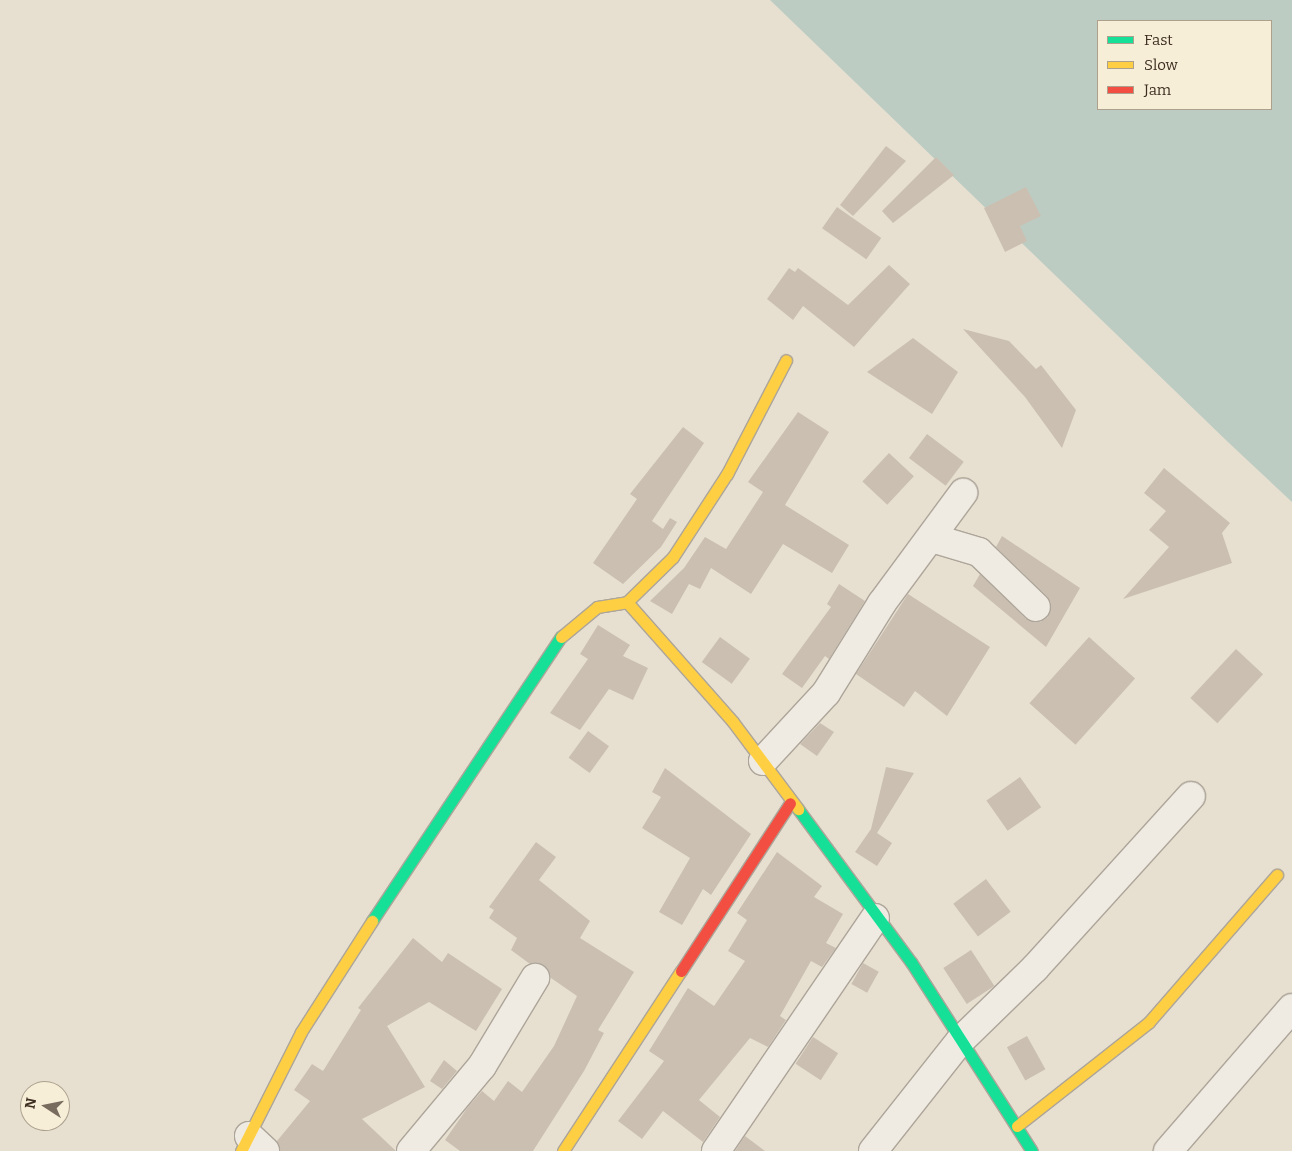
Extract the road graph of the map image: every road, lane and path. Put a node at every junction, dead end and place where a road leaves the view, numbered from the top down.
1 (786, 360) dead end
2 (963, 494) dead end
3 (932, 538) junction
4 (627, 602) junction
5 (1036, 608) dead end
6 (763, 762) junction
7 (1191, 796) dead end
8 (790, 803) junction
9 (1277, 875) dead end
10 (875, 918) junction
11 (535, 978) dead end
12 (1292, 1008) edge
13 (960, 1042) junction
14 (1017, 1126) junction
15 (251, 1146) edge
16 (411, 1151) edge
17 (563, 1151) edge
18 (716, 1151) edge
19 (874, 1151) edge
20 (1032, 1151) edge
21 (1168, 1151) edge

1 - 4 street
2 - 3 street
3 - 5 street
3 - 6 street
4 - 6 street
4 - 15 street
6 - 8 street
7 - 13 street
8 - 10 street
8 - 17 street
9 - 14 street
10 - 13 street
10 - 18 street
11 - 16 street
12 - 21 street
13 - 14 street
13 - 19 street
14 - 20 street

